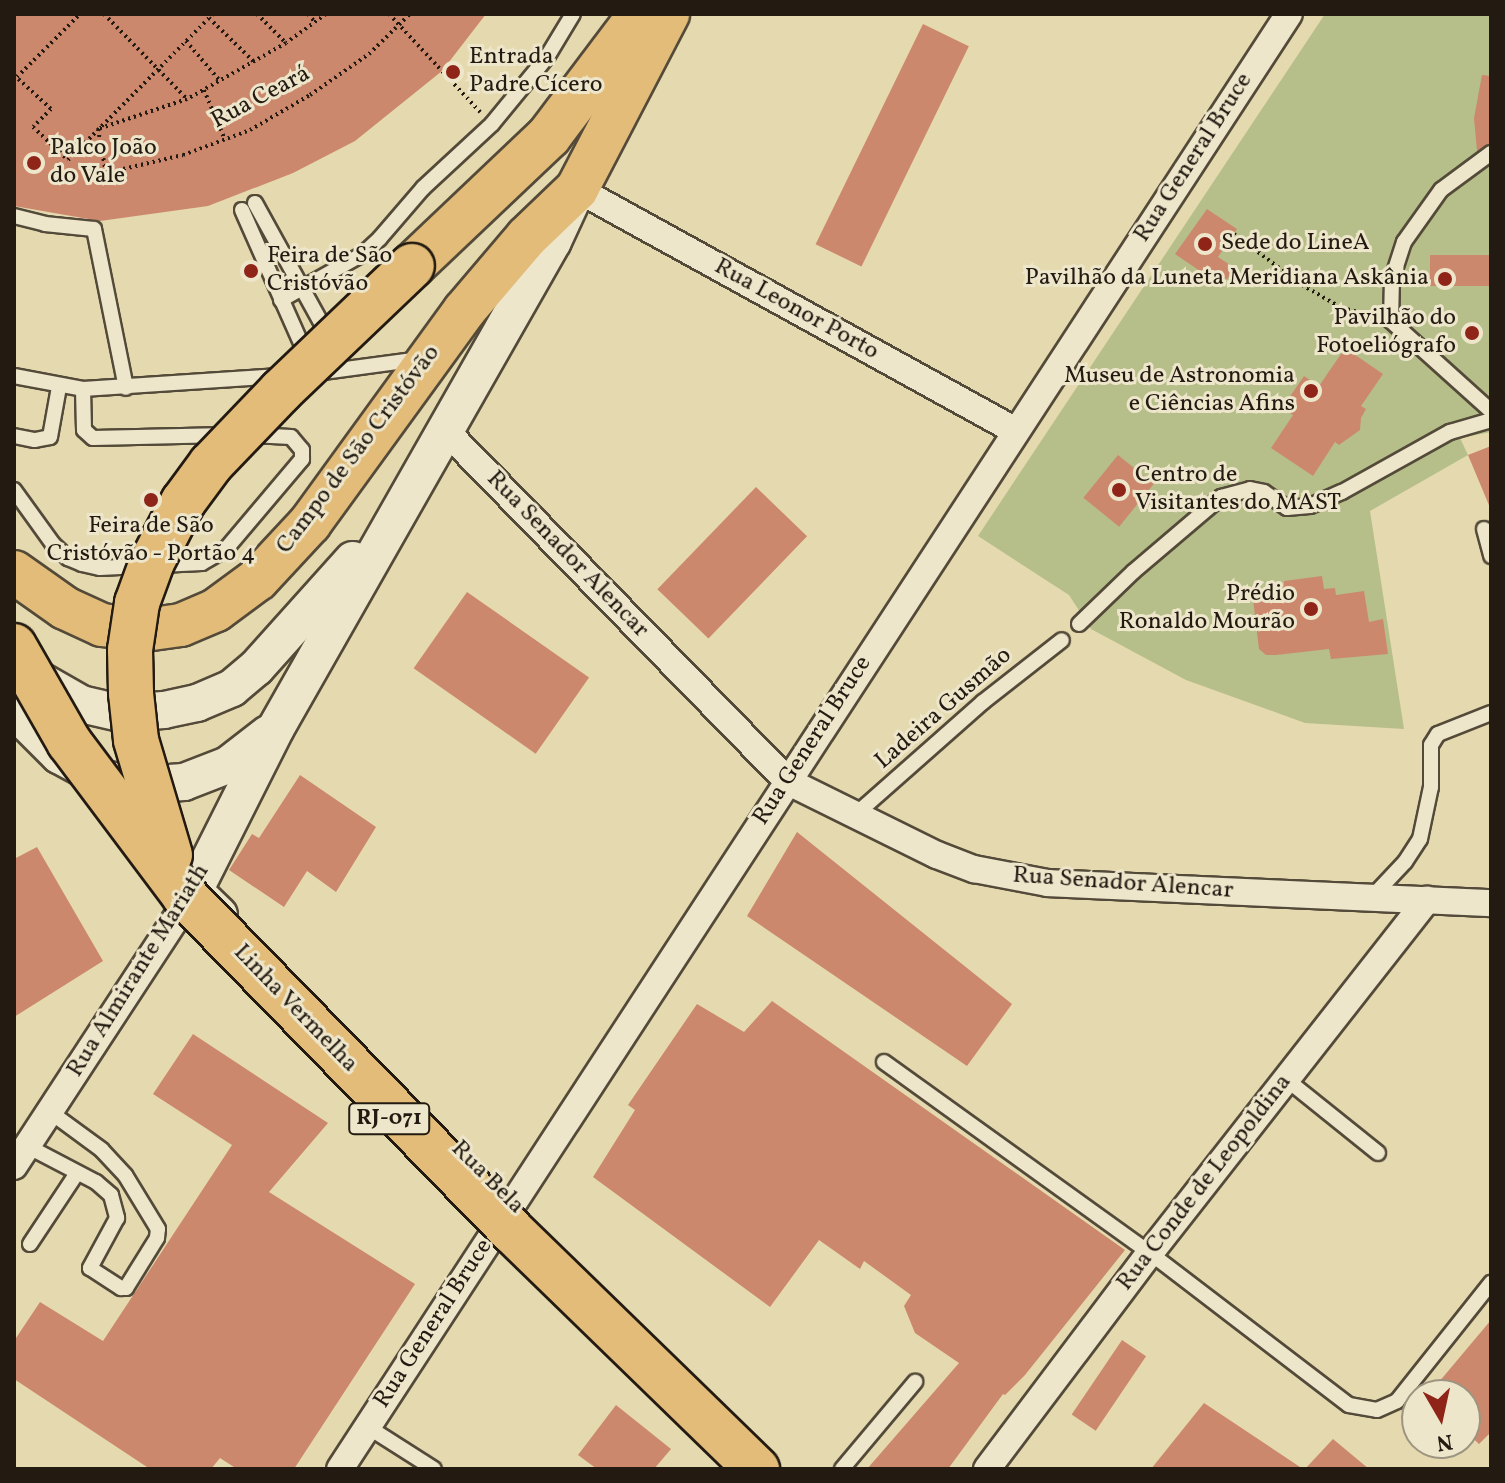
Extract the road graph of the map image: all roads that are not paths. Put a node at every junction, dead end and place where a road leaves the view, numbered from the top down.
1 (572, 14) edge
2 (641, 14) edge
3 (668, 14) edge
4 (1289, 14) edge
5 (1491, 153) edge
6 (577, 189) junction
7 (14, 216) edge
8 (302, 288) junction
9 (281, 300) junction
10 (427, 358) junction
11 (346, 369) junction
12 (316, 373) junction
13 (14, 376) edge
14 (59, 387) junction
15 (126, 388) junction
16 (83, 389) junction
17 (1491, 411) edge
18 (1491, 420) edge
19 (444, 429) junction
20 (1016, 431) junction
21 (14, 436) edge
22 (15, 493) edge
23 (397, 512) junction
24 (1484, 529) dead end
25 (1491, 556) edge
26 (14, 572) edge
27 (1079, 624) dead end
28 (1062, 640) dead end
29 (19, 674) edge
30 (1491, 713) edge
31 (276, 728) junction
32 (787, 781) junction
33 (856, 814) junction
34 (189, 893) junction
35 (1372, 897) junction
36 (1427, 900) junction
37 (1491, 903) edge
38 (884, 1062) dead end
39 (1286, 1079) junction
40 (50, 1112) junction
41 (1378, 1153) dead end
42 (20, 1156) edge
43 (77, 1173) junction
44 (511, 1202) junction
45 (30, 1244) dead end
46 (1150, 1253) junction
47 (1491, 1283) edge
48 (915, 1382) dead end
49 (368, 1427) junction
50 (415, 1456) junction
51 (340, 1469) edge
52 (406, 1469) edge
53 (434, 1469) edge
54 (742, 1469) edge
55 (757, 1469) edge
56 (776, 1469) edge
57 (842, 1469) edge
58 (987, 1469) edge

1 - 8 lane
2 - 34 highway, bridge
3 - 6 main road, Campo de São Cristóvão
4 - 20 street, Rua General Bruce
5 - 17 lane
6 - 10 main road, Campo de São Cristóvão
6 - 19 street, Campo de São Cristóvão
6 - 20 street, Rua Leonor Porto
7 - 15 lane
8 - 9 lane
8 - 9 lane
8 - 11 lane
9 - 12 lane
10 - 11 lane
10 - 26 main road, Campo de São Cristóvão
11 - 12 lane
12 - 15 lane
13 - 14 lane
14 - 16 lane
14 - 21 lane
15 - 16 lane
16 - 22 lane
18 - 27 lane
19 - 23 street, Campo de São Cristóvão
19 - 32 street, Rua Senador Alencar
20 - 32 street, Rua General Bruce
23 - 29 street, Campo de São Cristóvão
23 - 31 street, Campo de São Cristóvão
24 - 25 lane
28 - 33 lane, Ladeira Gusmão
29 - 31 street, Campo de São Cristóvão
29 - 34 highway, Linha Vermelha / RJ-071, bridge
29 - 54 highway, Linha Vermelha / RJ-071
30 - 35 lane
31 - 34 street, Rua Almirante Mariath
32 - 33 street, Rua Senador Alencar
32 - 44 street, Rua General Bruce
33 - 35 street, Rua Senador Alencar
34 - 40 street, Rua Almirante Mariath
34 - 44 street, Rua Bela
34 - 55 highway, Linha Vermelha / RJ-071, bridge
35 - 36 street, Rua Senador Alencar
36 - 37 street, Rua Senador Alencar
36 - 39 street, Rua Conde de Leopoldina
38 - 46 lane
39 - 41 lane
39 - 46 street, Rua Conde de Leopoldina
40 - 42 street, Rua Almirante Mariath
40 - 43 lane
42 - 43 lane
43 - 45 lane
44 - 49 street, Rua General Bruce
44 - 56 street, Rua Bela
46 - 47 lane
46 - 58 street, Rua Conde de Leopoldina
48 - 57 lane
49 - 50 lane
49 - 51 street, Rua General Bruce
50 - 52 lane
50 - 53 lane

